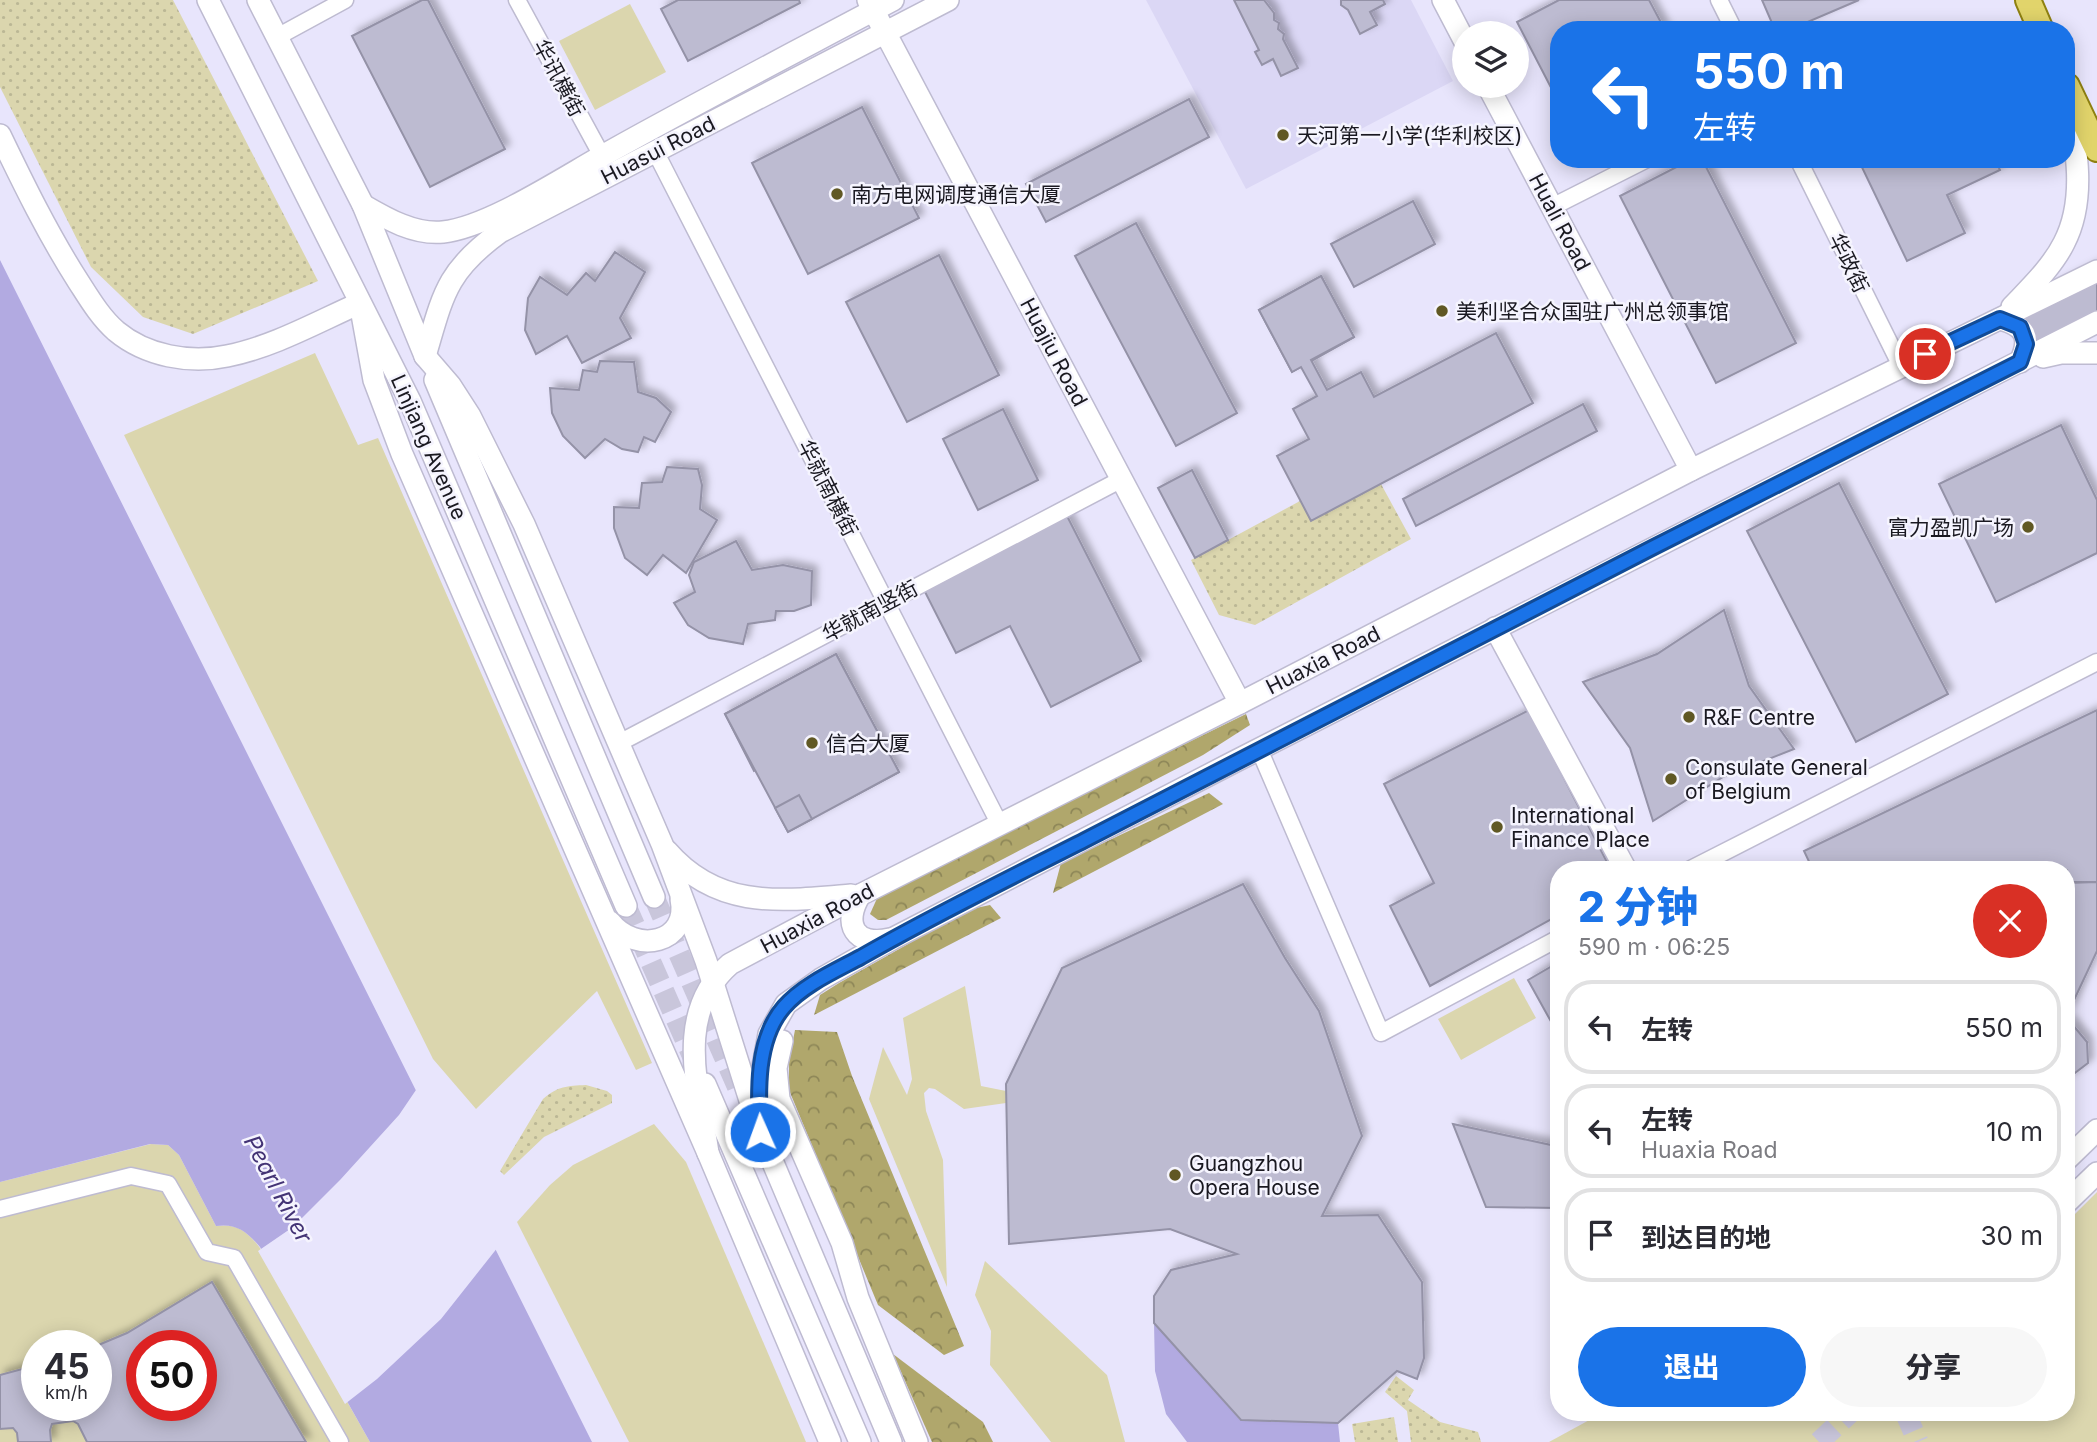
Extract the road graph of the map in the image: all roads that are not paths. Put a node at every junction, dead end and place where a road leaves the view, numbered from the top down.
1 (208, 0) edge
2 (258, 0) edge
3 (345, 0) edge
4 (517, 0) edge
5 (893, 0) edge
6 (948, 0) edge
7 (1719, 0) edge
8 (2028, 0) edge
9 (1450, 2) edge
10 (870, 5) edge
11 (1457, 21) edge
12 (1730, 21) edge
13 (2037, 21) edge
14 (885, 33) junction
15 (277, 37) junction
16 (1494, 98) edge
17 (2075, 103) edge
18 (0, 135) edge
19 (2075, 141) edge
20 (2097, 149) edge
21 (656, 151) junction
22 (601, 156) junction
23 (1629, 168) edge
24 (1802, 168) edge
25 (363, 205) junction
26 (1552, 207) junction
27 (2097, 271) edge
28 (360, 303) junction
29 (2000, 319) junction
30 (2097, 322) edge
31 (2097, 353) edge
32 (425, 356) junction
33 (2020, 362) junction
34 (1900, 366) junction
35 (1691, 470) junction
36 (1122, 479) junction
37 (886, 602) junction
38 (1495, 628) junction
39 (2097, 662) edge
40 (1240, 703) junction
41 (619, 743) junction
42 (1259, 749) junction
43 (1000, 825) junction
44 (662, 844) junction
45 (1621, 861) edge
46 (1707, 861) edge
47 (678, 886) junction
48 (860, 895) junction
49 (654, 897) tunnel mouth
50 (626, 906) tunnel mouth
51 (602, 912) junction
52 (892, 939) junction
53 (1550, 943) edge
54 (821, 979) junction
55 (712, 983) junction
56 (693, 1034) junction
57 (670, 1066) junction
58 (701, 1105) junction
59 (2097, 1130) edge
60 (760, 1132) junction
61 (731, 1142) junction
62 (2075, 1151) edge
63 (708, 1153) junction
64 (2097, 1172) edge
65 (2075, 1194) edge
66 (0, 1209) edge
67 (340, 1442) edge
68 (830, 1442) edge
69 (860, 1442) edge
70 (891, 1442) edge
71 (917, 1442) edge

1 - 28 main road, Linjiang Avenue
2 - 15 main road
3 - 15 street
4 - 22 street, 华讯横街
5 - 10 main road, Huasui Road
6 - 14 main road, Huasui Road
7 - 12 street
8 - 13 main road
9 - 11 main road
10 - 14 main road, Huajiu Road
10 - 22 main road, Huasui Road
14 - 21 main road, Huasui Road
14 - 36 main road, Huajiu Road
15 - 25 main road
16 - 26 main road, Huali Road
17 - 20 main road
18 - 28 main road
19 - 29 main road
21 - 32 main road, Huasui Road
21 - 37 street, 华就南横街
22 - 25 main road, Huasui Road
23 - 26 street
24 - 34 street, 华政街
25 - 32 main road, Linjiang Avenue
26 - 35 main road, Huali Road
27 - 29 main road, Huaxia Road
28 - 50 main road, Linjiang Avenue
28 - 51 main road
29 - 33 main road
29 - 34 main road, Huaxia Road
30 - 33 main road
31 - 33 main road
32 - 41 main road
32 - 49 main road, Linjiang Avenue
33 - 38 main road
34 - 35 main road, Huaxia Road
35 - 40 main road, Huaxia Road
36 - 37 street, 华就南竖街
36 - 40 main road, Huajiu Road
37 - 41 street, 华就南竖街
37 - 43 street, 华就南横街
38 - 42 main road
38 - 45 main road
39 - 46 street
40 - 43 main road, Huaxia Road
41 - 44 main road
42 - 52 main road
42 - 53 street
43 - 48 main road, Huaxia Road
44 - 47 main road
44 - 48 main road
47 - 51 main road
47 - 55 main road
48 - 52 main road
48 - 55 main road, Huaxia Road
51 - 57 main road
52 - 54 main road
54 - 60 main road
54 - 71 main road
55 - 56 main road, Huaxia Road
55 - 60 main road
56 - 58 main road, Huaxia Road
56 - 61 main road
57 - 58 main road
57 - 63 main road
58 - 61 main road
58 - 63 main road, Huaxia Road
59 - 62 main road
60 - 70 main road
61 - 69 main road
63 - 68 main road
64 - 65 main road
66 - 67 street

